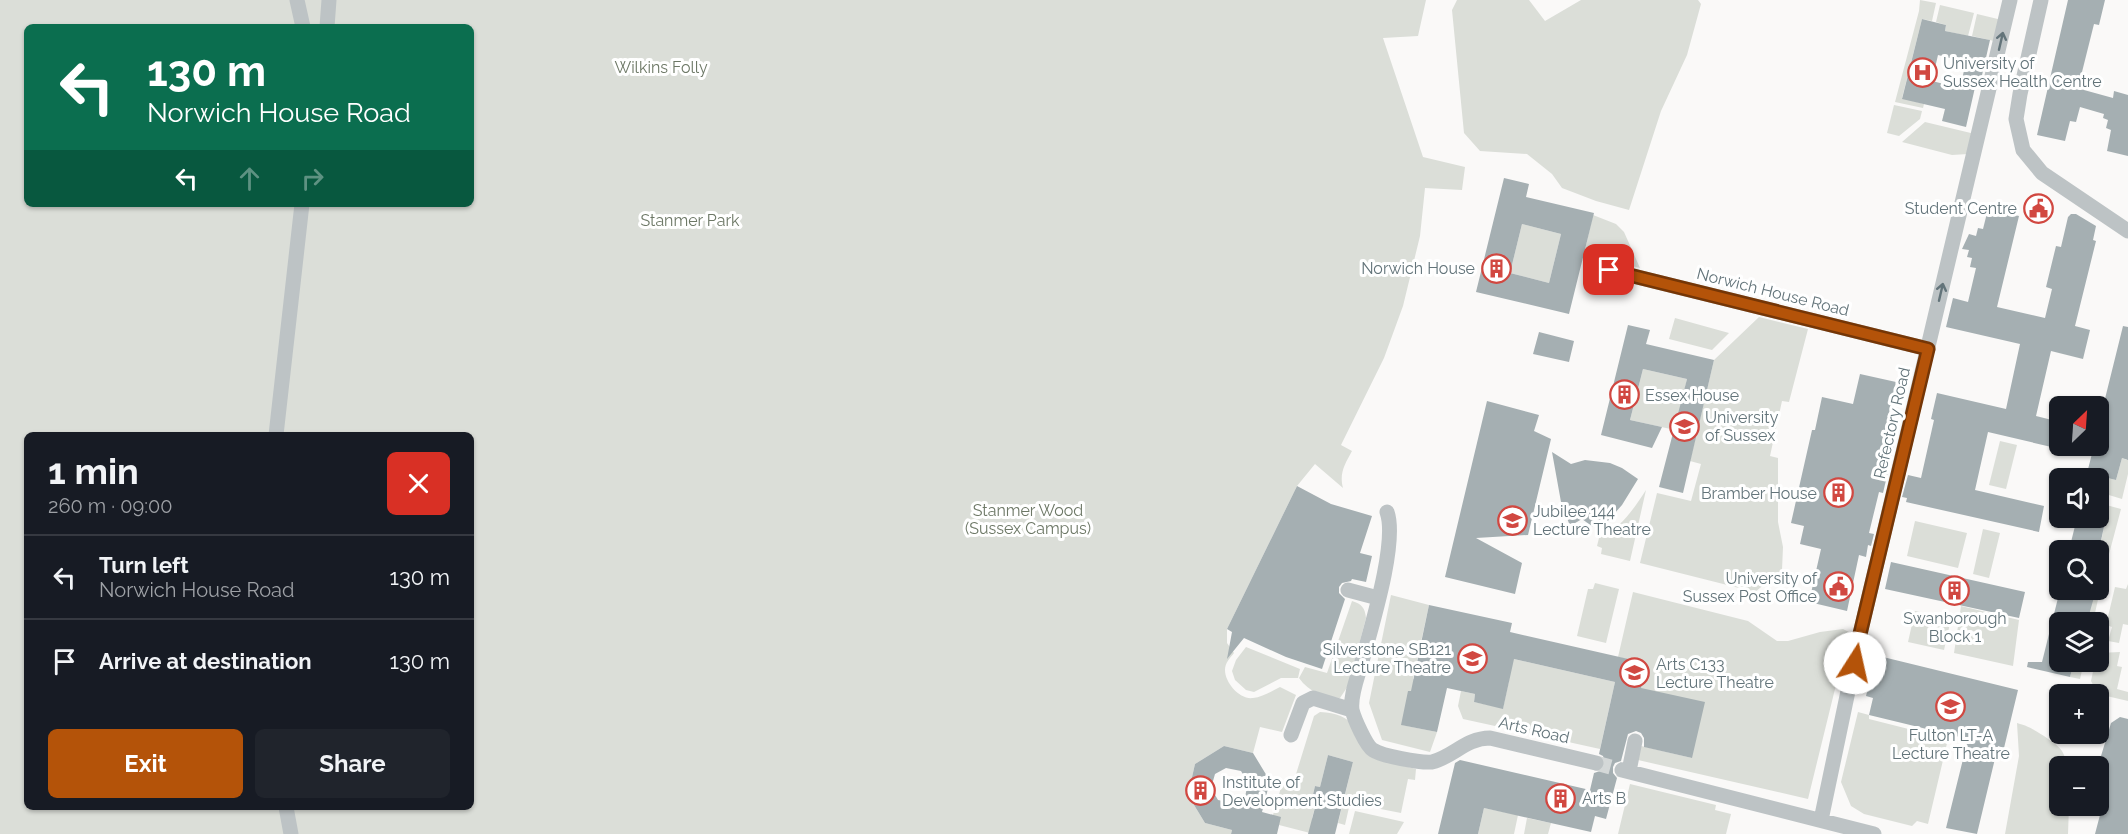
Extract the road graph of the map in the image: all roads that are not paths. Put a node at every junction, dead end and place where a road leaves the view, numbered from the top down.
1 (297, 0) edge
2 (329, 0) edge
3 (2010, 0) edge
4 (2041, 0) edge
5 (302, 24) edge
6 (327, 24) edge
7 (302, 207) edge
8 (2128, 231) edge
9 (1609, 270) dead end
10 (1928, 349) junction
11 (276, 432) edge
12 (1387, 512) dead end
13 (1348, 590) dead end
14 (1378, 598) junction
15 (1352, 710) junction
16 (1291, 735) dead end
17 (1635, 741) dead end
18 (1596, 764) tunnel mouth
19 (287, 810) edge
20 (1821, 820) junction
21 (291, 834) edge
22 (1874, 834) edge

1 - 5 street
2 - 6 street
10 -> 3 street, Refectory Road
4 - 8 street
7 - 11 street
9 - 10 street, Norwich House Road
10 - 20 street, Refectory Road
12 - 14 street
13 - 14 street
14 - 15 street
15 - 16 street
15 - 18 street, Arts Road
17 - 20 street
19 - 21 street
20 - 22 street

